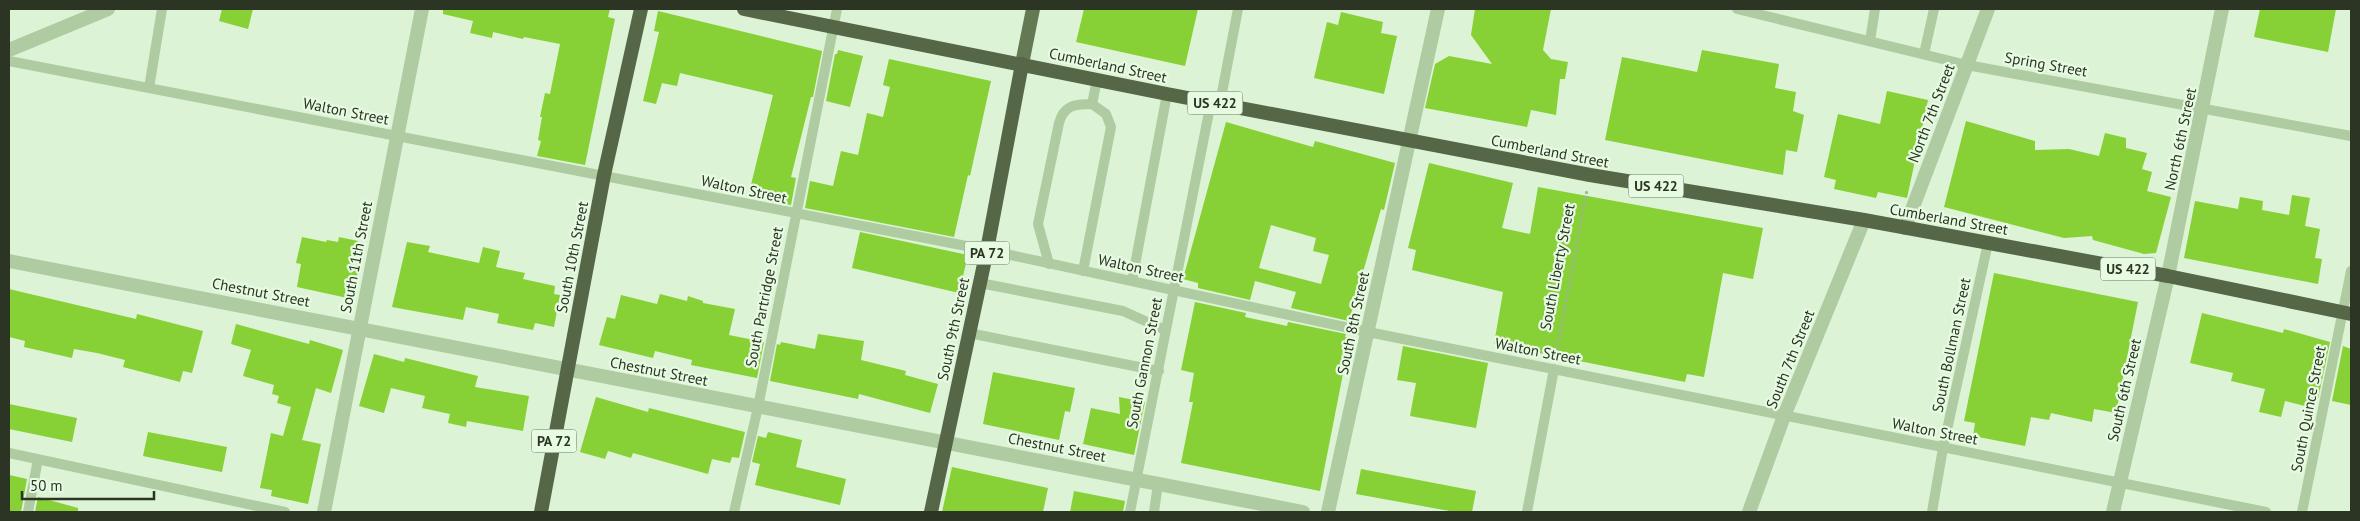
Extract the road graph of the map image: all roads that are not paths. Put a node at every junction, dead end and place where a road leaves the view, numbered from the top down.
1 (108, 9) edge
2 (162, 9) edge
3 (422, 9) edge
4 (641, 9) edge
5 (744, 9) edge
6 (837, 9) edge
7 (1033, 9) edge
8 (1238, 9) edge
9 (1438, 9) edge
10 (1737, 9) edge
11 (1875, 9) edge
12 (1934, 9) edge
13 (1988, 9) edge
14 (2222, 9) edge
15 (1777, 13) edge
16 (833, 28) junction
17 (1870, 41) junction
18 (9, 50) edge
19 (1924, 54) junction
20 (9, 61) edge
21 (1022, 64) junction
22 (1967, 64) junction
23 (1097, 80) junction
24 (149, 88) junction
25 (1167, 94) junction
26 (1215, 103) junction
27 (1092, 104) junction
28 (2203, 108) junction
29 (396, 136) junction
30 (2351, 136) edge
31 (1409, 141) junction
32 (604, 175) junction
33 (794, 214) junction
34 (1864, 220) junction
35 (1905, 228) junction
36 (1988, 243) junction
37 (987, 250) junction
38 (9, 261) edge
39 (1049, 264) junction
40 (1083, 271) junction
41 (2351, 271) edge
42 (2168, 276) junction
43 (1132, 281) junction
44 (980, 282) junction
45 (1173, 290) junction
46 (2347, 313) edge
47 (359, 328) junction
48 (1165, 330) junction
49 (969, 332) junction
50 (1368, 332) junction
51 (1554, 369) junction
52 (567, 370) junction
53 (1159, 371) junction
54 (758, 407) junction
55 (1784, 416) junction
56 (946, 441) junction
57 (1943, 448) junction
58 (9, 453) edge
59 (38, 459) junction
60 (1137, 479) junction
61 (2119, 482) junction
62 (1158, 484) junction
63 (28, 512) edge
64 (285, 512) edge
65 (324, 512) edge
66 (541, 512) edge
67 (734, 512) edge
68 (932, 512) edge
69 (1130, 512) edge
70 (1154, 512) edge
71 (1303, 512) edge
72 (1328, 512) edge
73 (1527, 512) edge
74 (1749, 512) edge
75 (1932, 512) edge
76 (2113, 512) edge
77 (2266, 512) edge
78 (2302, 512) edge

1 - 18 street
2 - 24 lane
3 - 29 street, South 11th Street
4 - 32 highway, South 10th Street / PA 72
5 - 16 highway, Cumberland Street / US 422
6 - 16 lane, South Partridge Street
7 - 21 main road, PA 72
8 - 26 lane, South Gannon Street
9 - 31 street, South 8th Street
10 - 15 lane, Spring Street
11 - 17 lane
12 - 19 lane
13 - 22 street, North 7th Street
14 - 28 street, North 6th Street
15 - 17 lane, Spring Street
16 - 21 highway, Cumberland Street / US 422
16 - 33 lane, South Partridge Street
17 - 19 lane, Spring Street
19 - 22 lane, Spring Street
20 - 24 lane, Walton Street
21 - 23 highway, Cumberland Street / US 422
21 - 37 highway, South 9th Street / PA 72
22 - 28 lane, Spring Street
22 - 35 street, North 7th Street
23 - 25 highway, Cumberland Street / US 422
23 - 27 lane
24 - 29 lane, Walton Street
25 - 26 highway, Cumberland Street / US 422
25 - 43 lane
26 - 31 highway, Cumberland Street / US 422
26 - 45 lane, South Gannon Street
27 - 39 lane
27 - 40 lane
28 - 30 lane, Spring Street
28 - 42 street, North 6th Street
29 - 32 lane, Walton Street
29 - 47 street, South 11th Street
31 - 34 highway, Cumberland Street / US 422
31 - 50 street, South 8th Street
32 - 33 lane, Walton Street
32 - 52 highway, South 10th Street / PA 72
33 - 37 lane, Walton Street
33 - 54 lane, South Partridge Street
34 - 35 highway, Cumberland Street / US 422
34 - 55 street, South 7th Street
35 - 36 highway, Cumberland Street / US 422
36 - 42 highway, Cumberland Street / US 422
36 - 57 lane, South Bollman Street
37 - 39 lane, Walton Street
37 - 44 highway, South 9th Street / PA 72
38 - 47 street, Chestnut Street
39 - 40 lane, Walton Street
40 - 43 lane, Walton Street
41 - 46 lane, South Quince Street
42 - 46 highway, Cumberland Street / US 422
42 - 61 street, South 6th Street
43 - 45 lane, Walton Street
44 - 48 lane
44 - 49 highway, South 9th Street / PA 72
45 - 48 lane, South Gannon Street
45 - 50 lane, Walton Street
46 - 78 lane, South Quince Street
47 - 52 street, Chestnut Street
47 - 65 street, South 11th Street
48 - 53 lane, South Gannon Street
49 - 53 lane
49 - 56 highway, South 9th Street / PA 72
50 - 51 lane, Walton Street
50 - 72 street, South 8th Street
51 - 55 lane, Walton Street
51 - 73 lane
52 - 54 street, Chestnut Street
52 - 66 highway, South 10th Street / PA 72
53 - 60 lane, South Gannon Street
54 - 56 street, Chestnut Street
54 - 67 lane, South Partridge Street
55 - 57 lane, Walton Street
55 - 74 street, South 7th Street
56 - 60 street, Chestnut Street
56 - 68 highway, South 9th Street / PA 72
57 - 61 lane, Walton Street
57 - 75 lane, South Bollman Street
58 - 59 lane
59 - 63 lane
59 - 64 lane
60 - 62 street, Chestnut Street
60 - 69 lane, South Gannon Street
61 - 76 street, South 6th Street
61 - 77 lane, Walton Street
62 - 70 lane
62 - 71 street, Chestnut Street

